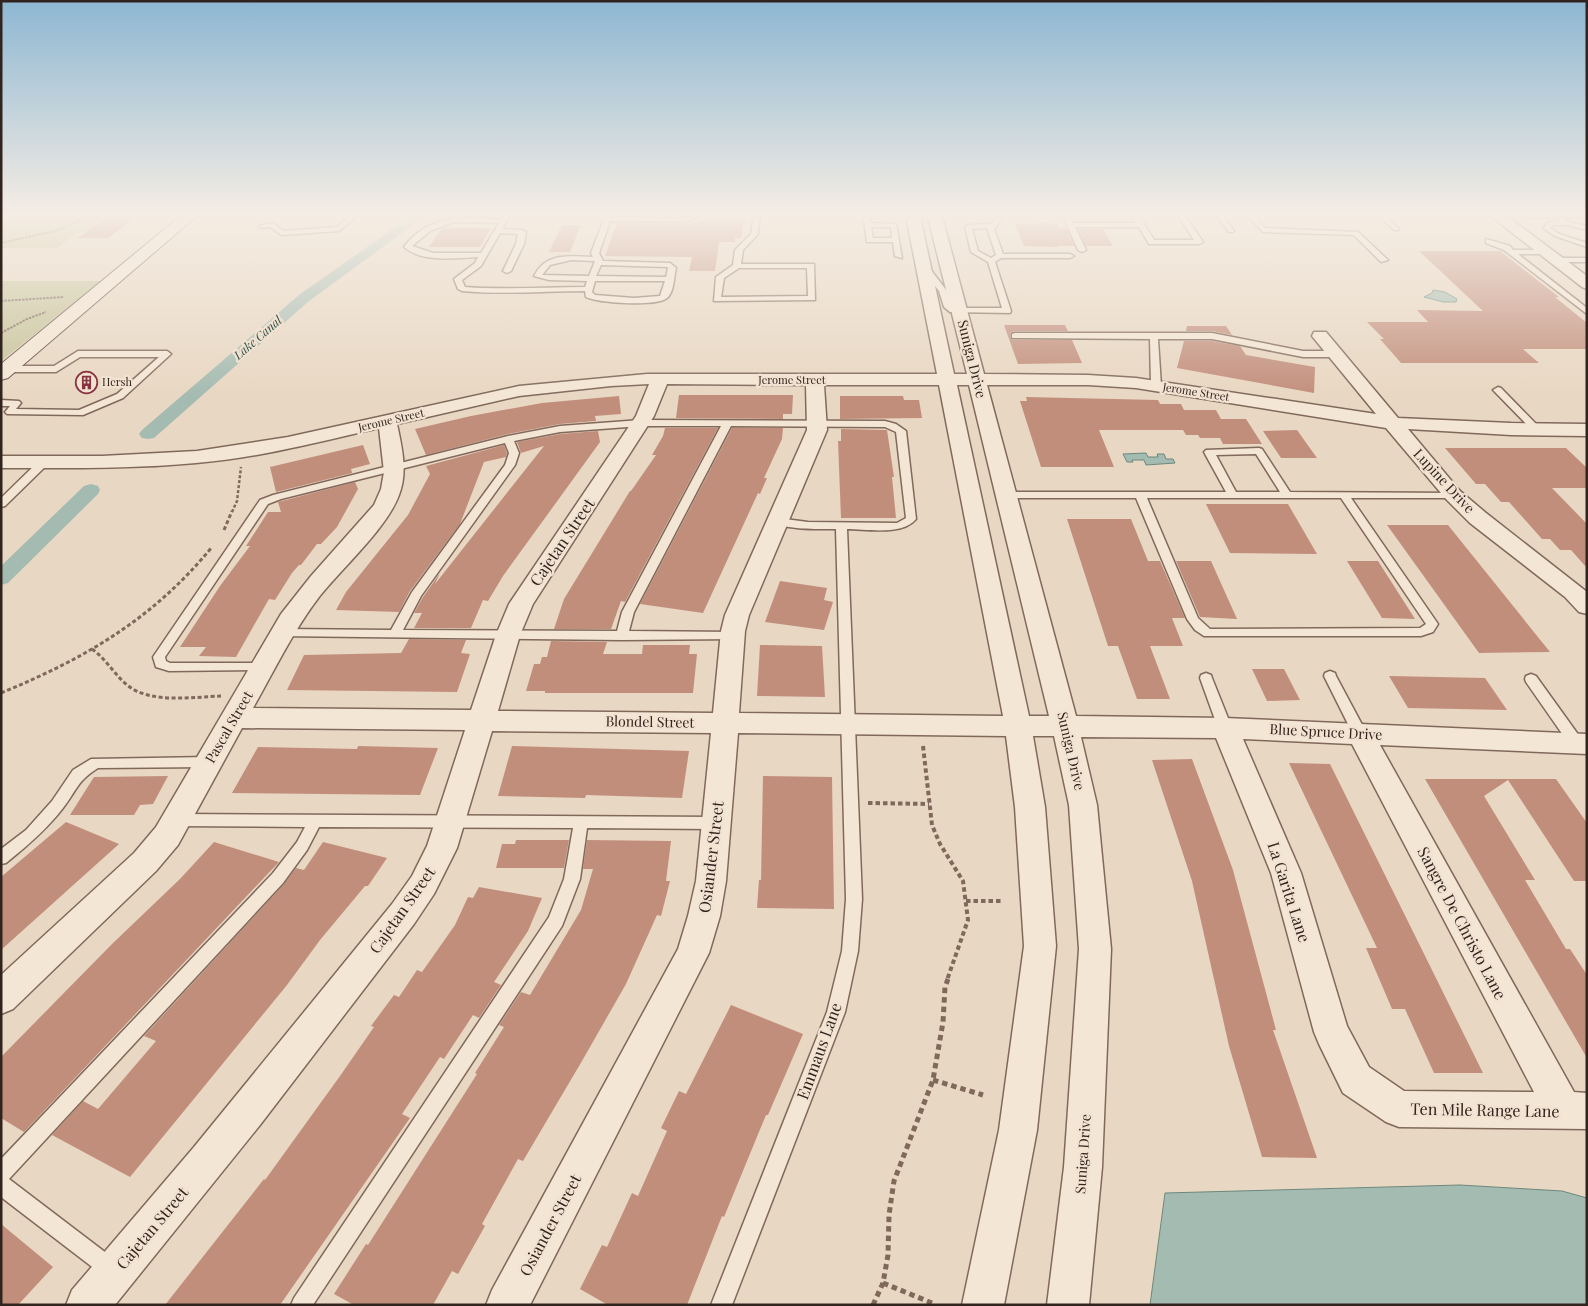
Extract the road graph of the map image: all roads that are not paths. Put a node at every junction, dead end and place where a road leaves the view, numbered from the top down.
1 (120, 275) edge
2 (464, 275) edge
3 (538, 275) edge
4 (593, 275) edge
5 (670, 275) edge
6 (723, 275) edge
7 (811, 275) edge
8 (925, 275) edge
9 (930, 275) edge
10 (950, 275) edge
11 (995, 275) edge
12 (1540, 275) edge
13 (1575, 275) edge
14 (592, 278) junction
15 (669, 279) junction
16 (1587, 284) edge
17 (589, 289) junction
18 (960, 311) junction
19 (1587, 312) edge
20 (1015, 336) dead end
21 (1154, 336) junction
22 (1320, 336) dead end
23 (1335, 354) junction
24 (5, 372) edge
25 (660, 379) junction
26 (815, 380) junction
27 (947, 380) junction
28 (977, 380) junction
29 (1156, 386) junction
30 (1498, 390) dead end
31 (1, 404) edge
32 (387, 420) junction
33 (641, 423) junction
34 (727, 423) junction
35 (1394, 423) junction
36 (817, 424) junction
37 (1536, 429) junction
38 (1587, 430) edge
39 (508, 439) junction
40 (1, 462) edge
41 (44, 462) junction
42 (394, 467) junction
43 (1007, 495) junction
44 (1140, 495) junction
45 (1233, 495) junction
46 (1287, 495) junction
47 (1344, 495) junction
48 (1453, 495) junction
49 (1, 504) edge
50 (777, 521) junction
51 (841, 526) junction
52 (1587, 606) edge
53 (283, 633) junction
54 (395, 634) junction
55 (508, 635) junction
56 (622, 636) junction
57 (733, 636) junction
58 (263, 667) junction
59 (1330, 676) dead end
60 (1206, 678) dead end
61 (1531, 678) dead end
62 (232, 707) junction
63 (482, 720) junction
64 (725, 722) junction
65 (848, 723) junction
66 (1018, 726) junction
67 (1065, 726) junction
68 (1225, 728) junction
69 (1360, 734) junction
70 (1584, 749) edge
71 (209, 762) junction
72 (176, 820) junction
73 (315, 821) junction
74 (451, 821) junction
75 (581, 822) junction
76 (716, 823) junction
77 (1, 858) edge
78 (1, 998) edge
79 (1331, 1032) joint
80 (1576, 1111) edge
81 (1, 1173) edge
82 (1, 1184) edge
83 (115, 1272) junction
84 (87, 1305) edge
85 (301, 1305) edge
86 (507, 1305) edge
87 (721, 1305) edge
88 (983, 1305) edge
89 (1068, 1305) edge

1 - 24 main road
2 - 17 lane
3 - 14 lane
4 - 14 lane
5 - 15 lane
6 - 7 lane
8 - 27 street, Suniga Drive
9 - 18 lane
10 - 18 street, Suniga Drive
11 - 18 lane
12 - 19 lane
13 - 16 street
14 - 15 lane
14 - 17 lane
15 - 17 lane
18 - 28 street, Suniga Drive
20 - 21 lane
21 - 23 lane
21 - 29 lane
22 - 23 street, Lupine Drive
23 - 35 street, Lupine Drive
24 - 31 lane
25 - 26 street, Jerome Street
25 - 32 street, Jerome Street
25 - 33 street, Cajetan Street
26 - 27 street, Jerome Street
26 - 36 street, Osiander Street
27 - 28 street, Jerome Street
27 - 66 street, Suniga Drive
28 - 29 street, Jerome Street
28 - 43 street, Suniga Drive
29 - 35 street, Jerome Street
30 - 37 lane
32 - 41 street, Jerome Street
32 - 42 street, Pascal Street
33 - 34 lane
33 - 39 lane
33 - 55 street, Cajetan Street
34 - 36 lane
34 - 56 lane
35 - 37 street, Jerome Street
35 - 48 street, Lupine Drive
36 - 50 street, Osiander Street
36 - 51 lane
37 - 38 street, Jerome Street
39 - 42 lane
39 - 54 lane
40 - 41 street, Jerome Street
41 - 49 lane
42 - 53 street, Pascal Street
42 - 58 lane
43 - 44 lane
43 - 67 street, Suniga Drive
44 - 45 lane
44 - 47 lane
45 - 46 lane
45 - 46 lane
46 - 47 lane
47 - 48 lane
48 - 52 street, Lupine Drive
50 - 51 lane
50 - 57 street, Osiander Street
51 - 65 lane, Emmaus Lane
53 - 54 lane
53 - 58 street, Pascal Street
54 - 55 lane
55 - 56 lane
55 - 63 street, Cajetan Street
56 - 57 lane
57 - 64 street, Osiander Street
58 - 62 street, Pascal Street
59 - 69 lane
60 - 68 lane
61 - 70 lane
62 - 63 street, Blondel Street
62 - 71 street, Pascal Street
63 - 64 street, Blondel Street
63 - 74 street, Cajetan Street
64 - 65 street, Blondel Street
64 - 76 street, Osiander Street
65 - 66 street, Blondel Street
65 - 87 lane, Emmaus Lane
66 - 67 street, Blondel Street
66 - 88 street, Suniga Drive
67 - 68 street, Blue Spruce Drive
67 - 89 street, Suniga Drive
68 - 69 street, Blue Spruce Drive
68 - 79 street, La Garita Lane
69 - 70 street, Blue Spruce Drive
69 - 80 street, Sangre De Christo Lane
71 - 72 street, Pascal Street
71 - 77 lane
72 - 73 lane
72 - 78 street, Pascal Street
73 - 74 lane
73 - 81 lane
74 - 75 lane
74 - 83 street, Cajetan Street
75 - 76 lane
75 - 85 lane
76 - 86 street, Osiander Street
79 - 80 street, Ten Mile Range Lane
82 - 83 lane
83 - 84 street, Cajetan Street

